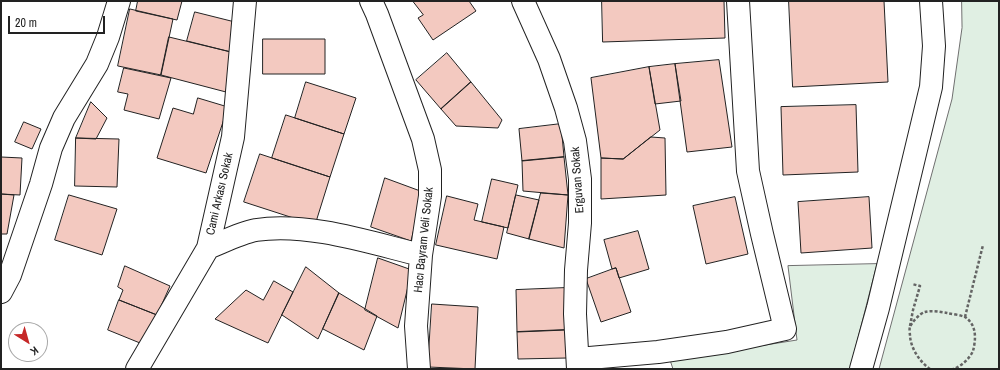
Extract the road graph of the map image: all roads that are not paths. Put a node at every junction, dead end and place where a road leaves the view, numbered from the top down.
1 (119, 1) edge
2 (246, 1) edge
3 (370, 1) edge
4 (523, 1) edge
5 (738, 1) edge
6 (931, 1) edge
7 (208, 248) junction
8 (421, 255) junction
9 (1, 292) edge
10 (578, 364) edge
11 (137, 369) edge
12 (419, 369) edge
13 (861, 369) edge

1 - 9 street
2 - 7 street, Cami Arkası Sokak
3 - 8 street, Hacı Bayram Veli Sokak
4 - 10 street, Erguvan Sokak
5 - 10 street
6 - 13 street
7 - 8 street
7 - 11 street, Cami Arkası Sokak
8 - 12 street, Hacı Bayram Veli Sokak

